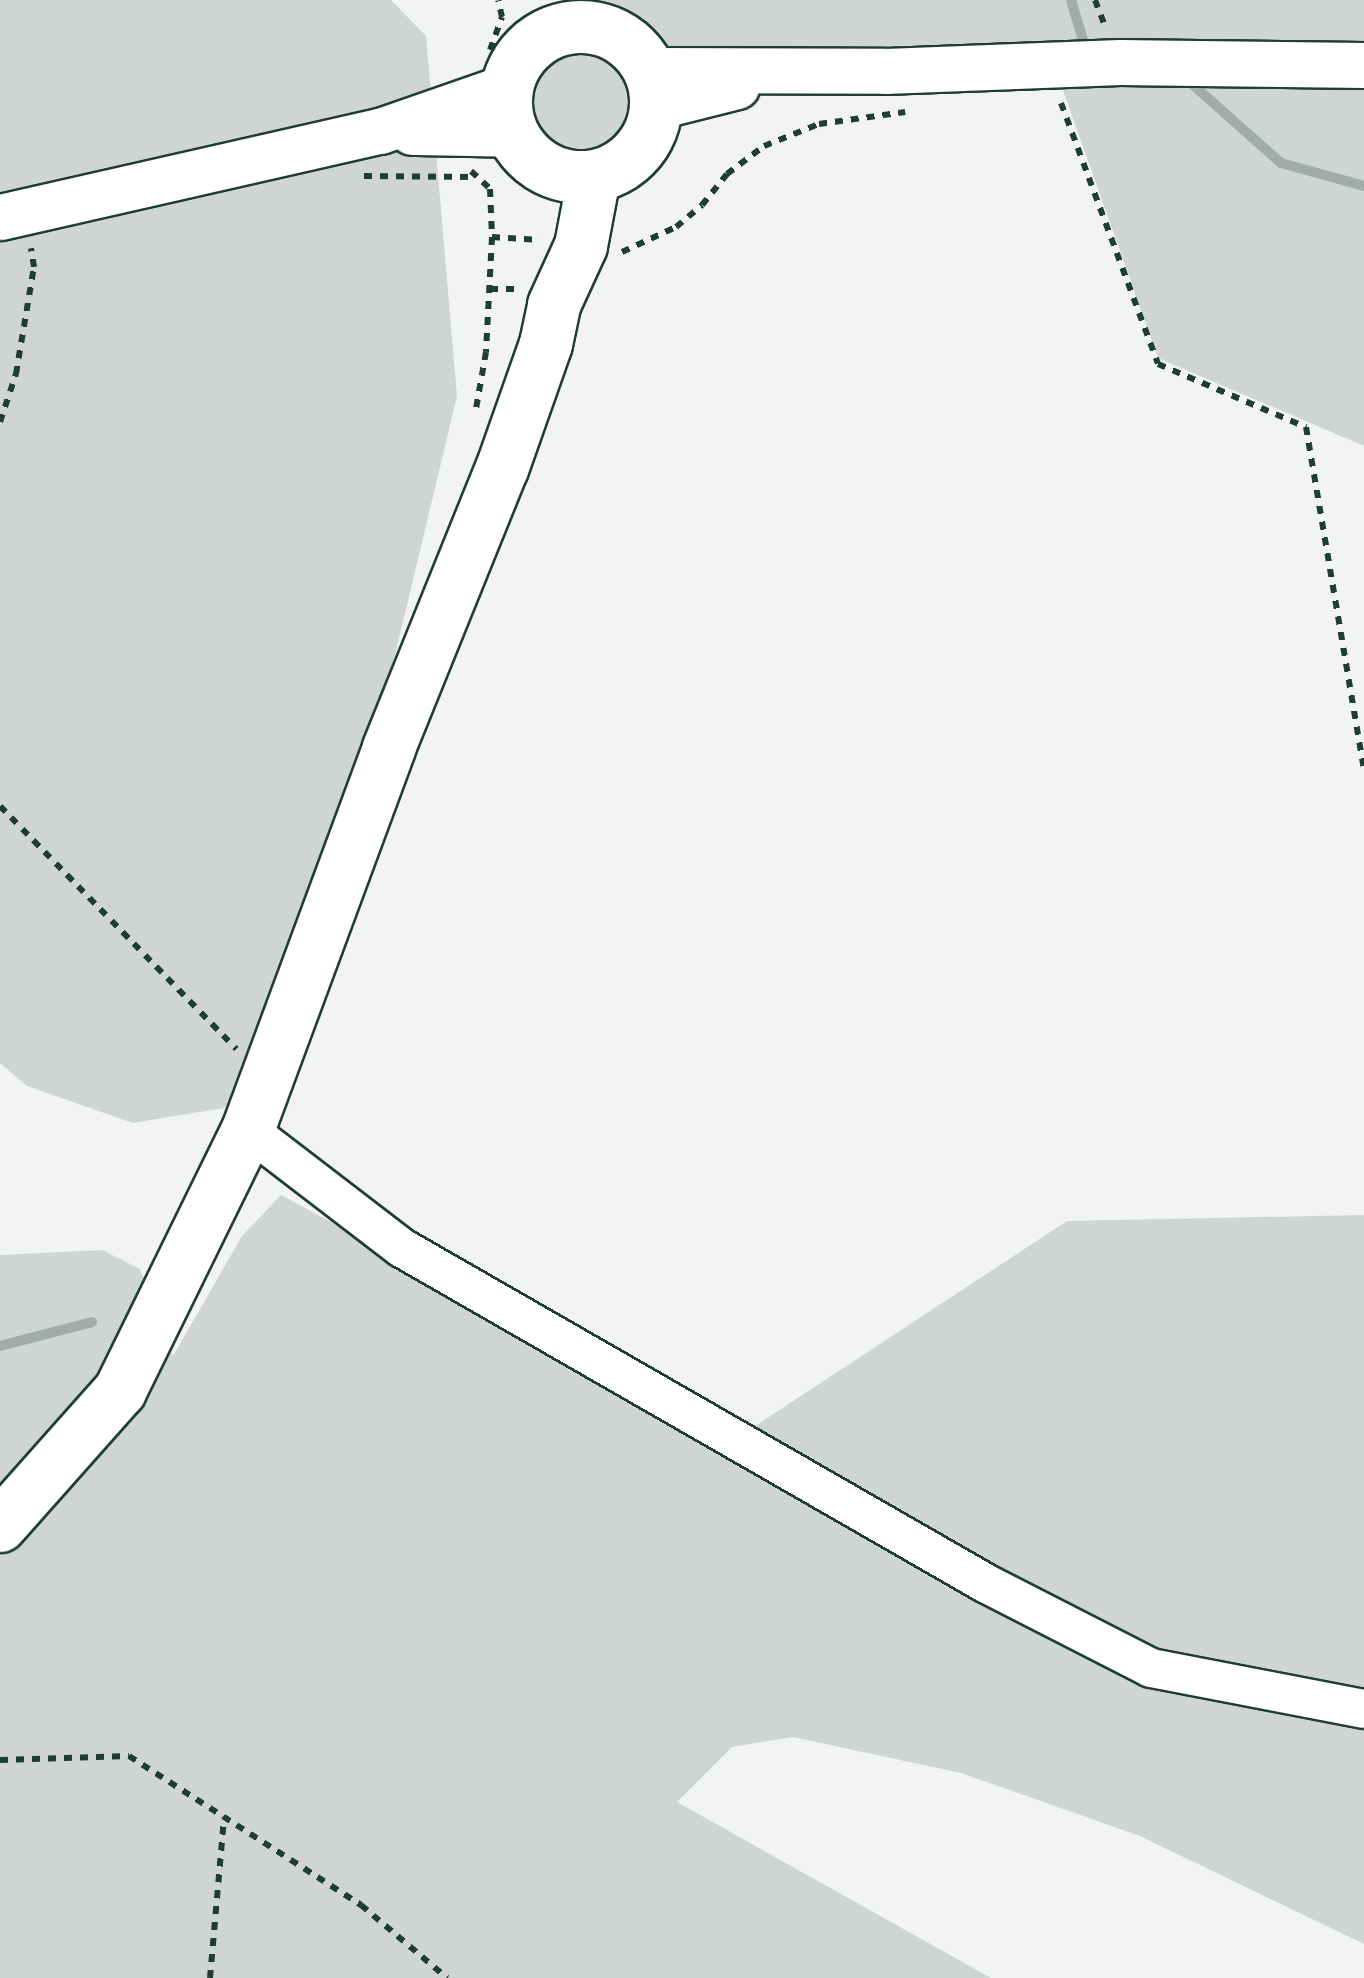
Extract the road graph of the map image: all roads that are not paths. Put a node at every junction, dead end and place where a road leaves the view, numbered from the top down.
1 (557, 15) edge
2 (1364, 65) edge
3 (654, 88) junction
4 (510, 110) junction
5 (576, 176) junction
6 (14, 226) edge
7 (248, 1130) junction
8 (0, 1526) edge
9 (1364, 1709) edge

1 - 3 main road
1 - 4 main road
2 - 3 street
3 - 5 main road
4 - 5 main road
4 - 6 street
5 - 7 main road
7 - 8 main road
7 - 9 street

